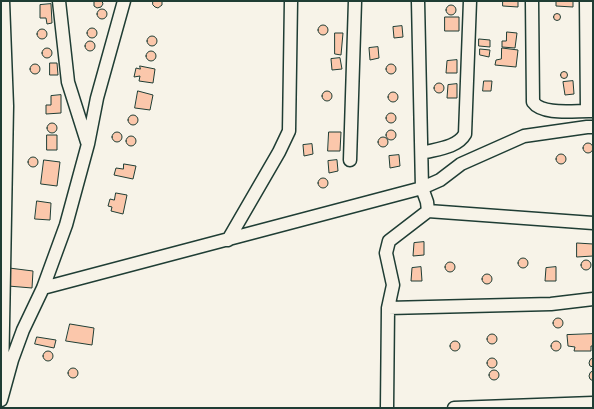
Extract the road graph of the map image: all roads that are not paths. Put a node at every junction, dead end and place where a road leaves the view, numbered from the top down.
1 (3, 1) edge
2 (59, 1) edge
3 (124, 1) edge
4 (291, 1) edge
5 (355, 1) edge
6 (418, 1) edge
7 (470, 1) edge
8 (532, 1) edge
9 (586, 1) edge
10 (590, 110) edge
11 (593, 128) edge
12 (88, 144) junction
13 (422, 153) junction
14 (350, 160) dead end
15 (422, 188) junction
16 (428, 211) junction
17 (593, 223) edge
18 (228, 240) junction
19 (43, 288) junction
20 (593, 299) edge
21 (388, 308) junction
22 (1, 399) edge
23 (593, 403) edge
24 (387, 408) edge
25 (454, 408) edge

1 - 22 street
2 - 12 street
3 - 12 street
4 - 18 street
5 - 14 street
6 - 13 street
7 - 13 street
8 - 10 street
9 - 10 street
11 - 15 street
12 - 19 street
13 - 15 street
15 - 16 street
15 - 18 street
16 - 17 street
16 - 21 street
18 - 19 street
19 - 22 street
20 - 21 street
21 - 24 street
23 - 25 street

